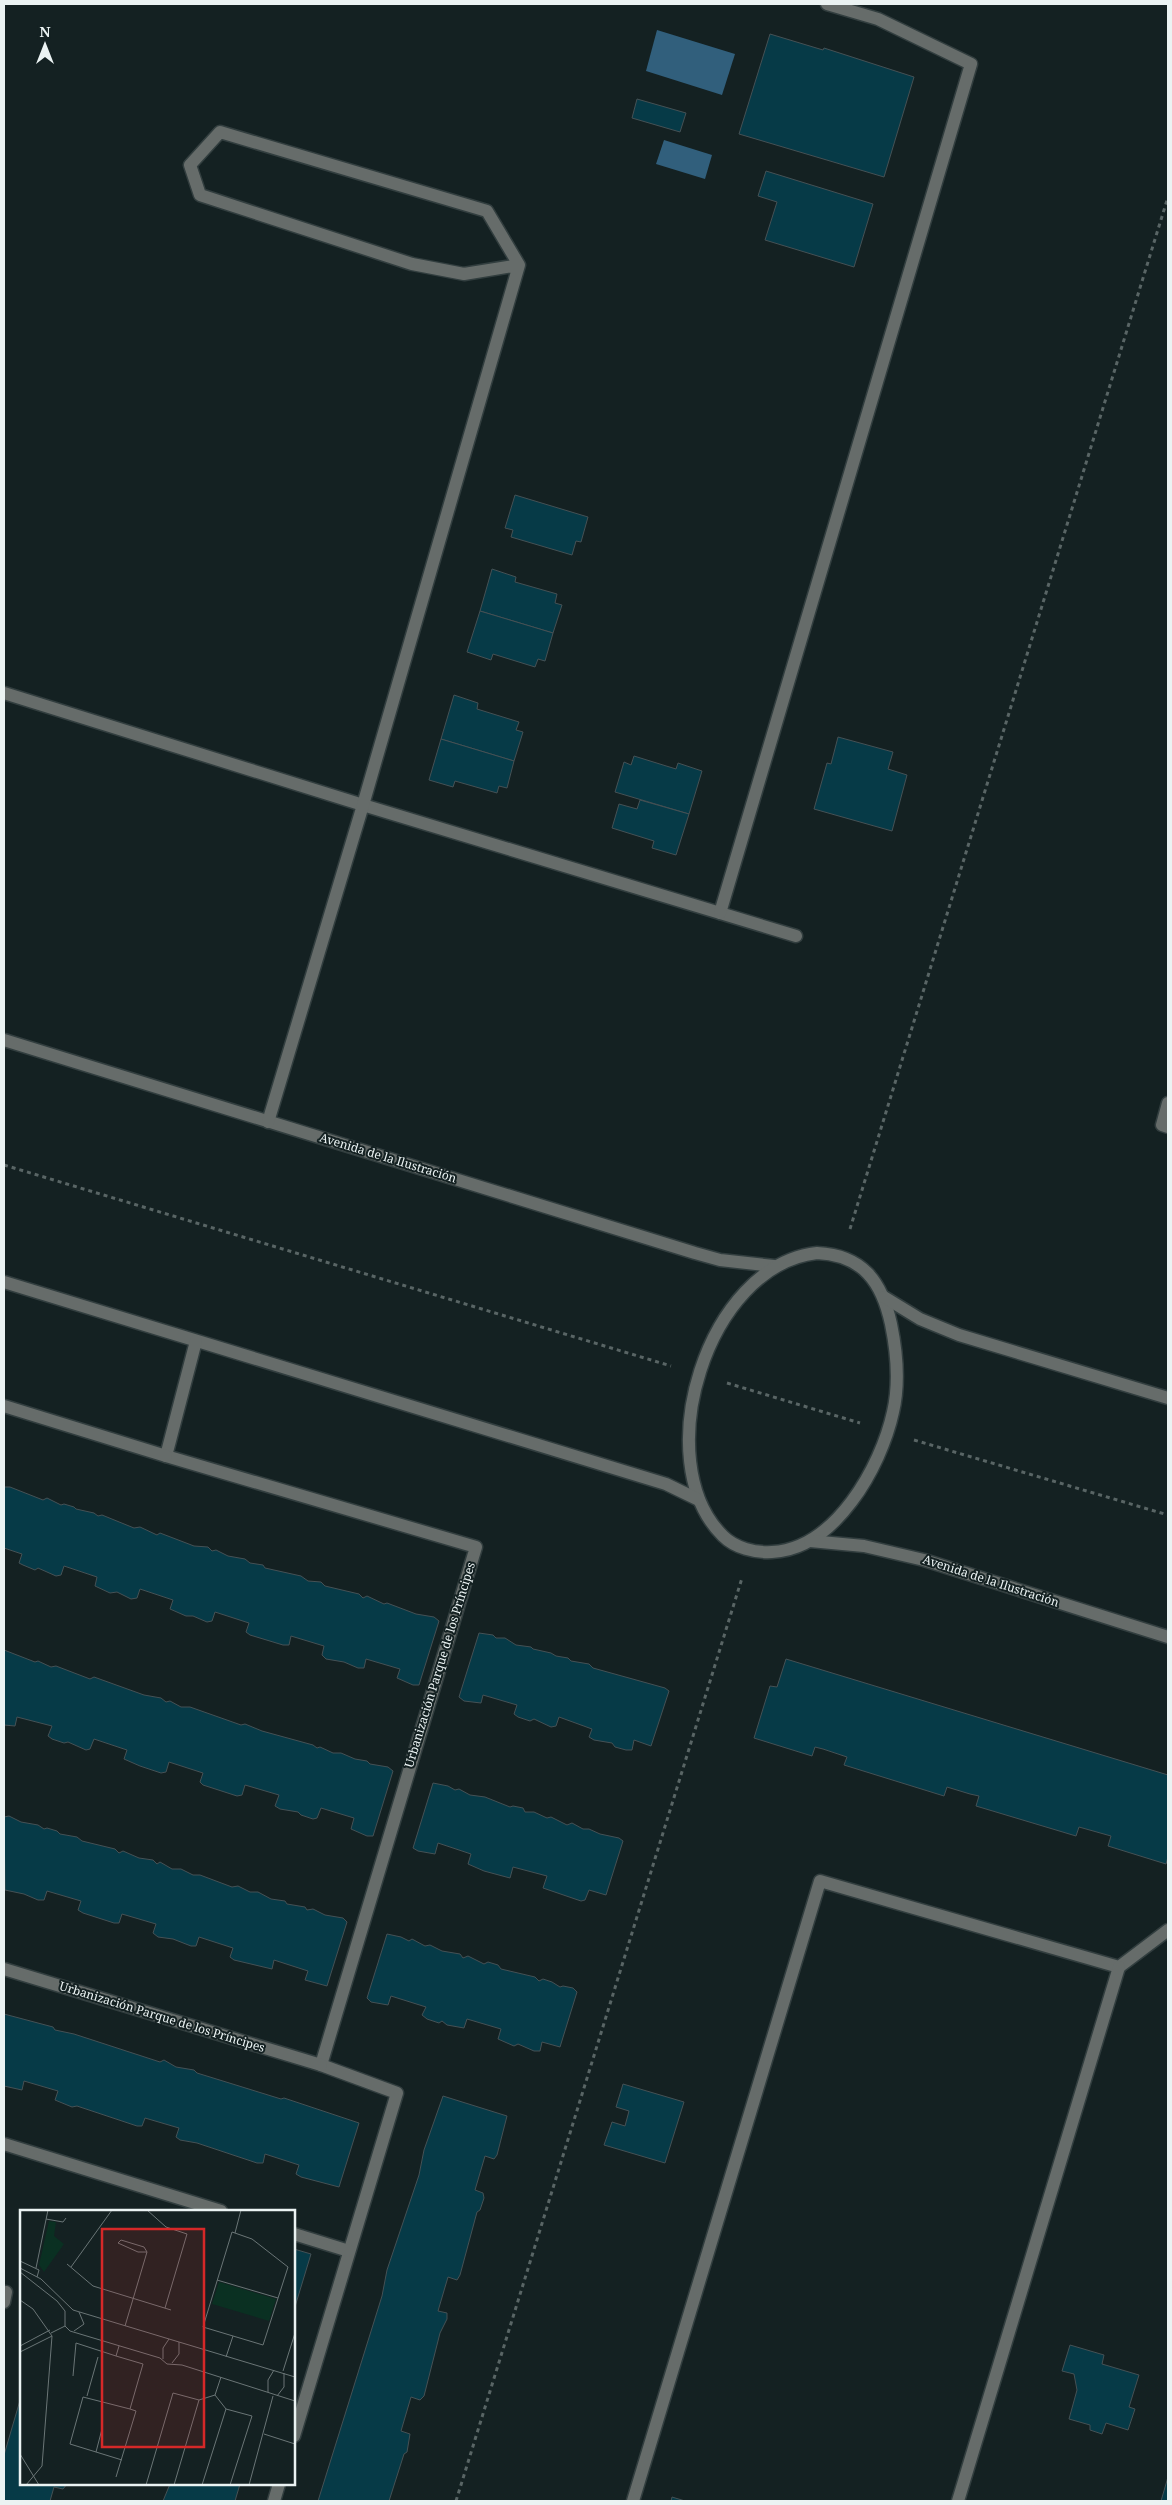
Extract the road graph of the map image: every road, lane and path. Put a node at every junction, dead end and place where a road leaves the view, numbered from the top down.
1 (827, 4) edge
2 (1168, 197) edge
3 (519, 265) junction
4 (4, 693) edge
5 (363, 805) junction
6 (720, 913) junction
7 (796, 936) dead end
8 (4, 1040) edge
9 (1168, 1103) edge
10 (268, 1122) junction
11 (1168, 1127) edge
12 (4, 1165) edge
13 (842, 1256) junction
14 (774, 1266) junction
15 (4, 1282) edge
16 (884, 1297) junction
17 (196, 1341) junction
18 (698, 1374) junction
19 (1168, 1398) edge
20 (4, 1406) edge
21 (888, 1432) junction
22 (166, 1456) junction
23 (699, 1500) junction
24 (1168, 1516) edge
25 (810, 1541) junction
26 (751, 1551) junction
27 (1168, 1637) edge
28 (1168, 1930) edge
29 (1120, 1967) junction
30 (4, 1969) edge
31 (320, 2065) junction
32 (4, 2144) edge
33 (218, 2210) edge
34 (295, 2234) edge
35 (350, 2251) junction
36 (295, 2433) edge
37 (279, 2485) edge
38 (274, 2501) edge
39 (456, 2501) edge
40 (633, 2501) edge
41 (958, 2501) edge

1 - 6 street
2 - 13 path
3 - 3 street
3 - 5 street
4 - 5 street
5 - 6 street
5 - 10 street
6 - 7 street
8 - 10 street, Avenida de la Ilustración
9 - 11 street
10 - 14 street, Avenida de la Ilustración
12 - 18 path
13 - 14 street
13 - 16 street
14 - 18 street
15 - 17 street
16 - 19 street
16 - 21 street
17 - 22 street
17 - 23 street
18 - 21 path
18 - 23 street
20 - 22 street, Urbanización Parque de los Príncipes
21 - 24 path
21 - 25 street
22 - 31 street, Urbanización Parque de los Príncipes
23 - 26 street
25 - 26 street
25 - 27 street, Avenida de la Ilustración
26 - 39 path
28 - 29 street
29 - 40 street
29 - 41 street
30 - 31 street, Urbanización Parque de los Príncipes
31 - 35 street, Urbanización Parque de los Príncipes
32 - 33 street
34 - 35 street
35 - 36 street, Urbanización Parque de los Príncipes
37 - 38 street

